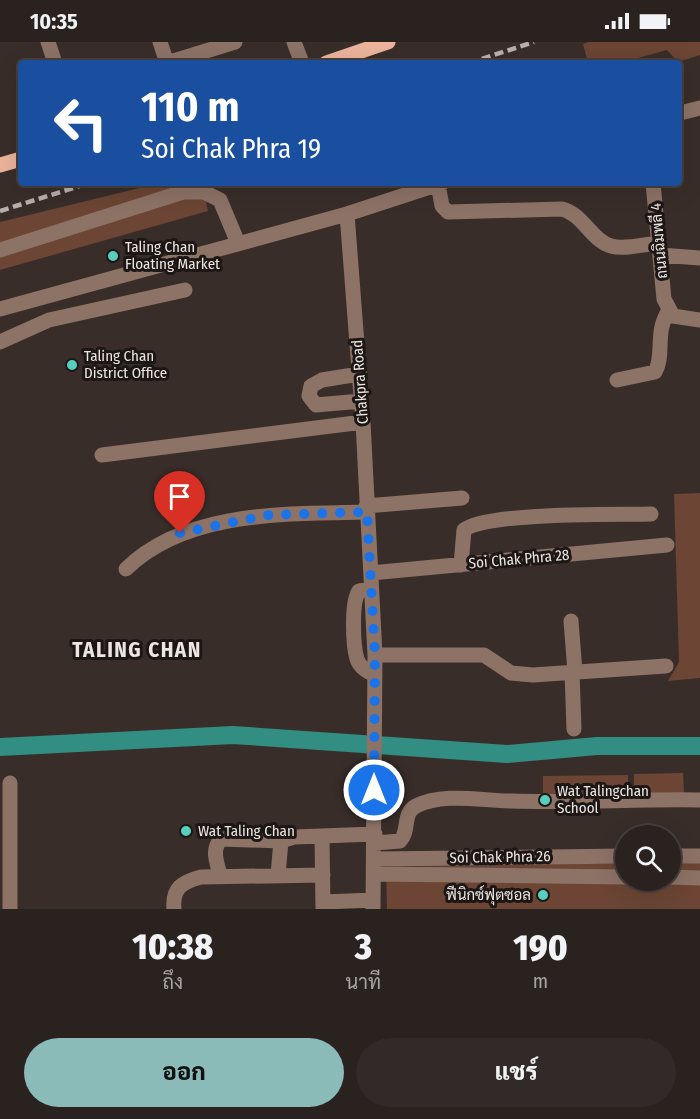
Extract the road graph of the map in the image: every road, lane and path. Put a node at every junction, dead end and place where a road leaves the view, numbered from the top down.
1 (48, 42) edge
2 (160, 42) edge
3 (235, 42) edge
4 (294, 42) edge
5 (388, 42) edge
6 (54, 60) edge
7 (166, 60) edge
8 (177, 60) edge
9 (301, 60) edge
10 (335, 60) edge
11 (700, 108) edge
12 (682, 112) edge
13 (18, 160) edge
14 (0, 165) edge
15 (434, 186) edge
16 (440, 186) edge
17 (653, 186) edge
18 (347, 214) junction
19 (238, 243) junction
20 (659, 249) junction
21 (0, 250) edge
22 (700, 258) edge
23 (185, 290) dead end
24 (666, 305) junction
25 (0, 309) edge
26 (700, 320) edge
27 (0, 342) edge
28 (359, 374) junction
29 (617, 380) dead end
30 (362, 401) junction
31 (363, 422) junction
32 (102, 455) dead end
33 (462, 498) dead end
34 (366, 509) junction
35 (651, 514) dead end
36 (667, 545) dead end
37 (461, 565) junction
38 (126, 569) dead end
39 (371, 581) junction
40 (571, 621) dead end
41 (375, 655) junction
42 (666, 666) dead end
43 (573, 672) junction
44 (375, 675) junction
45 (574, 729) dead end
46 (10, 783) dead end
47 (700, 800) edge
48 (322, 836) junction
49 (375, 839) junction
50 (280, 841) junction
51 (615, 856) edge
52 (681, 856) edge
53 (700, 856) edge
54 (375, 867) junction
55 (278, 874) junction
56 (323, 874) junction
57 (220, 875) junction
58 (615, 877) edge
59 (681, 877) edge
60 (700, 878) edge
61 (323, 905) edge
62 (373, 905) edge
63 (10, 909) edge
64 (174, 909) edge

1 - 6 street
2 - 7 street
3 - 8 street
4 - 9 street
5 - 10 main road
11 - 12 street
13 - 14 main road
15 - 18 street
16 - 20 street
17 - 20 street, ถนนฉิมพลี 4
18 - 19 street
18 - 28 street, Chakpra Road
19 - 21 street
19 - 25 street
20 - 22 street
20 - 24 street, ถนนฉิมพลี 4
23 - 27 street
24 - 26 street
24 - 29 street
28 - 30 street, Chakpra Road
28 - 30 street
30 - 31 street, Chakpra Road
31 - 32 street
31 - 34 street, Chakpra Road
33 - 34 street
34 - 38 street
34 - 39 street, Chakpra Road
35 - 37 street
36 - 37 street, Soi Chak Phra 28
37 - 39 street, Soi Chak Phra 28
39 - 41 street, Chakpra Road
39 - 44 street
40 - 43 street
41 - 43 street
41 - 44 street, Chakpra Road
42 - 43 street
43 - 45 street
44 - 49 street, Chakpra Road
46 - 63 street
47 - 49 street
48 - 49 street
48 - 50 street
48 - 56 street
49 - 54 street, Chakpra Road
50 - 55 street
50 - 57 street
51 - 54 street, Soi Chak Phra 26
52 - 53 street
54 - 58 street
54 - 62 street, Chakpra Road
55 - 56 street
55 - 57 street
56 - 61 street
57 - 64 street
59 - 60 street
61 - 62 street

